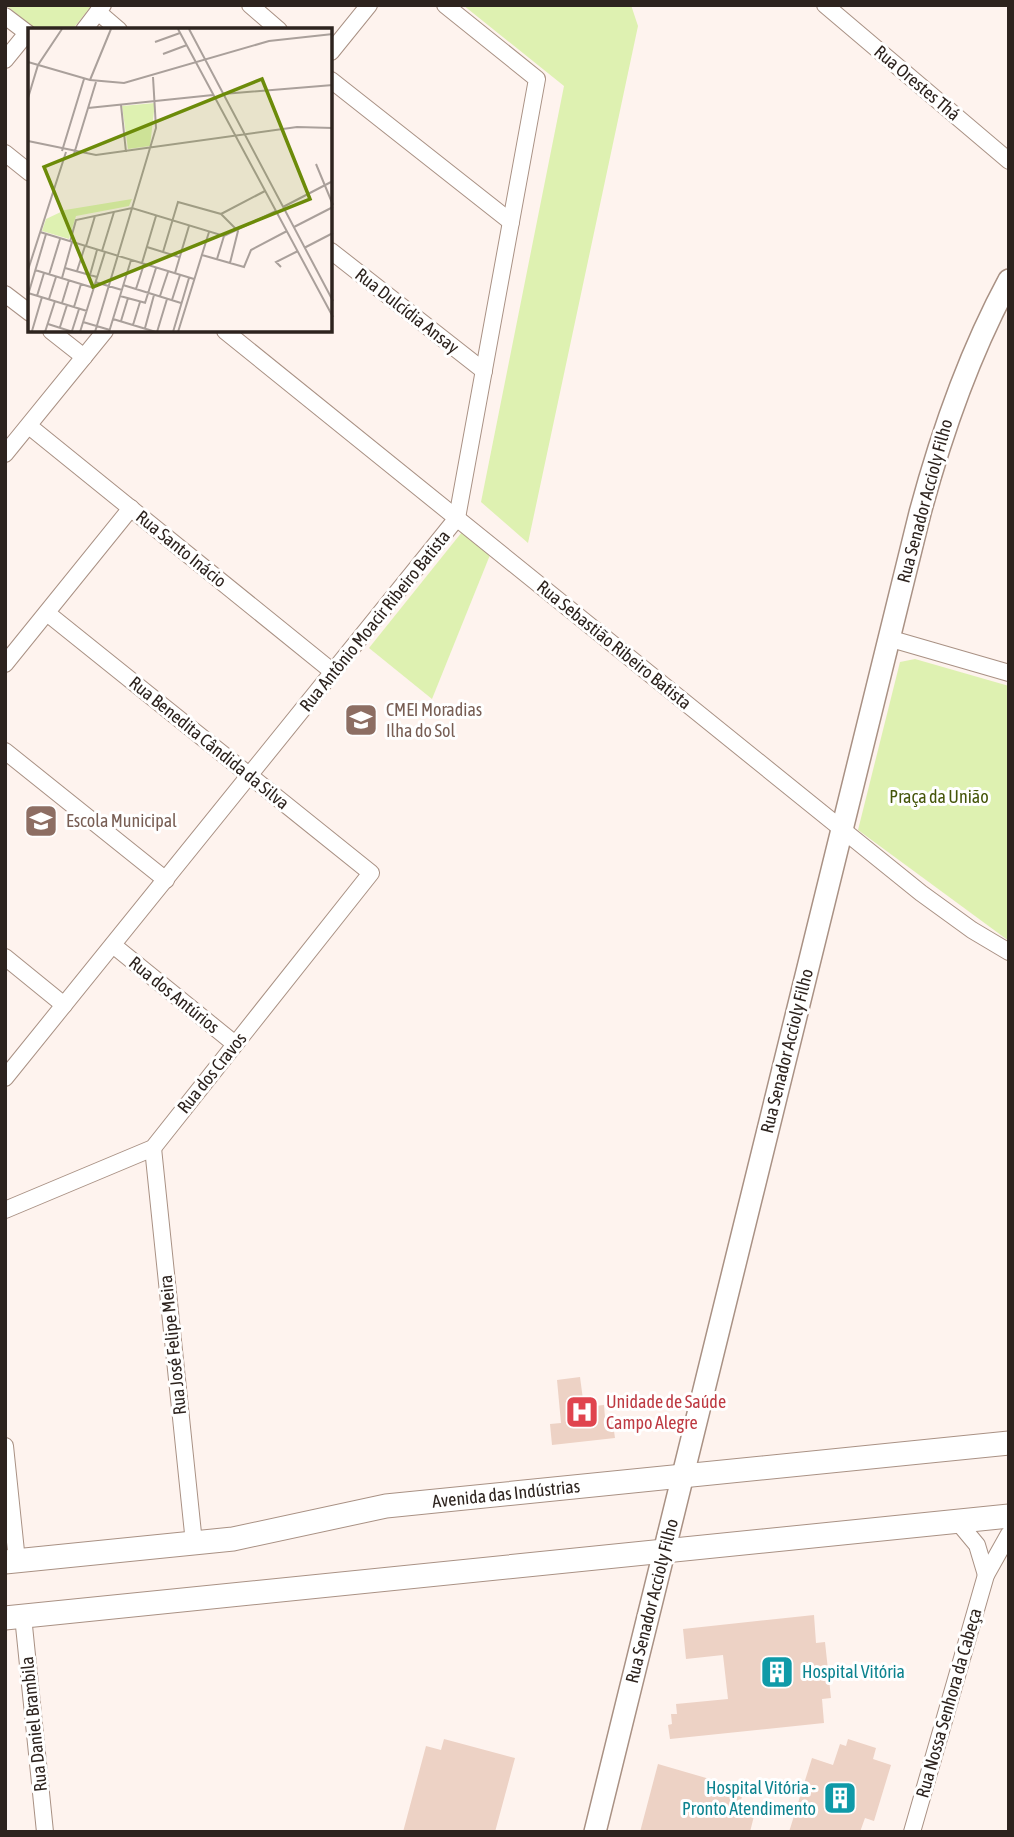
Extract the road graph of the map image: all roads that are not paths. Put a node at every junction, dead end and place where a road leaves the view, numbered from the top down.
1 (250, 5) edge
2 (369, 5) edge
3 (445, 5) edge
4 (825, 5) edge
5 (100, 9) edge
6 (5, 16) edge
7 (86, 28) edge
8 (117, 28) edge
9 (277, 28) edge
10 (28, 34) edge
11 (332, 51) edge
12 (5, 60) edge
13 (332, 81) edge
14 (5, 153) edge
15 (1009, 161) edge
16 (28, 171) edge
17 (511, 222) junction
18 (332, 252) edge
19 (1009, 279) edge
20 (5, 294) edge
21 (28, 311) edge
22 (52, 332) edge
23 (104, 332) edge
24 (226, 332) edge
25 (84, 357) junction
26 (484, 372) junction
27 (5, 427) edge
28 (24, 432) junction
29 (5, 454) edge
30 (131, 508) junction
31 (457, 518) junction
32 (47, 613) junction
33 (888, 638) junction
34 (5, 664) edge
35 (334, 672) junction
36 (1009, 673) edge
37 (5, 751) edge
38 (250, 776) junction
39 (842, 829) junction
40 (371, 873) joint
41 (166, 880) junction
42 (113, 945) junction
43 (1009, 952) edge
44 (5, 957) edge
45 (64, 1005) junction
46 (235, 1044) junction
47 (5, 1078) edge
48 (153, 1148) junction
49 (5, 1210) edge
50 (1009, 1443) edge
51 (5, 1446) edge
52 (682, 1476) junction
53 (1009, 1516) edge
54 (957, 1521) junction
55 (1009, 1534) edge
56 (194, 1543) junction
57 (664, 1551) junction
58 (11, 1562) edge
59 (986, 1575) junction
60 (14, 1617) edge
61 (45, 1832) edge
62 (595, 1832) edge
63 (912, 1832) edge

1 - 9 street
2 - 11 street
3 - 17 street, Rua Antônio Moacir Ribeiro Batista
4 - 15 street, Rua Orestes Thá
5 - 7 street
5 - 8 street
6 - 10 street
10 - 12 street
13 - 17 street
14 - 16 street
17 - 26 street, Rua Antônio Moacir Ribeiro Batista
18 - 26 street, Rua Dulcídia Ansay
19 - 33 street, Rua Senador Accioly Filho
20 - 21 street
22 - 25 street
23 - 25 street
24 - 31 street, Rua Sebastião Ribeiro Batista
25 - 28 street
26 - 31 street, Rua Antônio Moacir Ribeiro Batista
27 - 28 street, Rua Santo Inácio
28 - 29 street
28 - 30 street, Rua Santo Inácio
30 - 32 street
30 - 35 street, Rua Santo Inácio
31 - 35 street, Rua Antônio Moacir Ribeiro Batista
31 - 39 street, Rua Sebastião Ribeiro Batista
32 - 34 street
32 - 38 street, Rua Benedita Cândida da Silva
33 - 36 street
33 - 39 street, Rua Senador Accioly Filho
35 - 38 street, Rua Antônio Moacir Ribeiro Batista
37 - 41 street
38 - 40 street, Rua Benedita Cândida da Silva
38 - 41 street, Rua Antônio Moacir Ribeiro Batista
39 - 43 street, Rua Sebastião Ribeiro Batista
39 - 52 street, Rua Senador Accioly Filho
40 - 46 street, Rua dos Cravos
41 - 42 street, Rua Antônio Moacir Ribeiro Batista
42 - 45 street, Rua Antônio Moacir Ribeiro Batista
42 - 46 street, Rua dos Antúrios
44 - 45 street
45 - 47 street
46 - 48 street, Rua dos Cravos
48 - 49 street, Rua dos Cravos
48 - 56 street, Rua José Felipe Meira
50 - 52 main road, Avenida das Indústrias
51 - 58 street
52 - 56 main road, Avenida das Indústrias
52 - 57 street, Rua Senador Accioly Filho
53 - 54 main road
54 - 57 main road
54 - 59 street
55 - 59 street, Rua Nossa Senhora da Cabeça
56 - 58 main road, Avenida das Indústrias
57 - 60 main road
57 - 62 street, Rua Senador Accioly Filho
59 - 63 street, Rua Nossa Senhora da Cabeça
60 - 61 street, Rua Daniel Brambila

